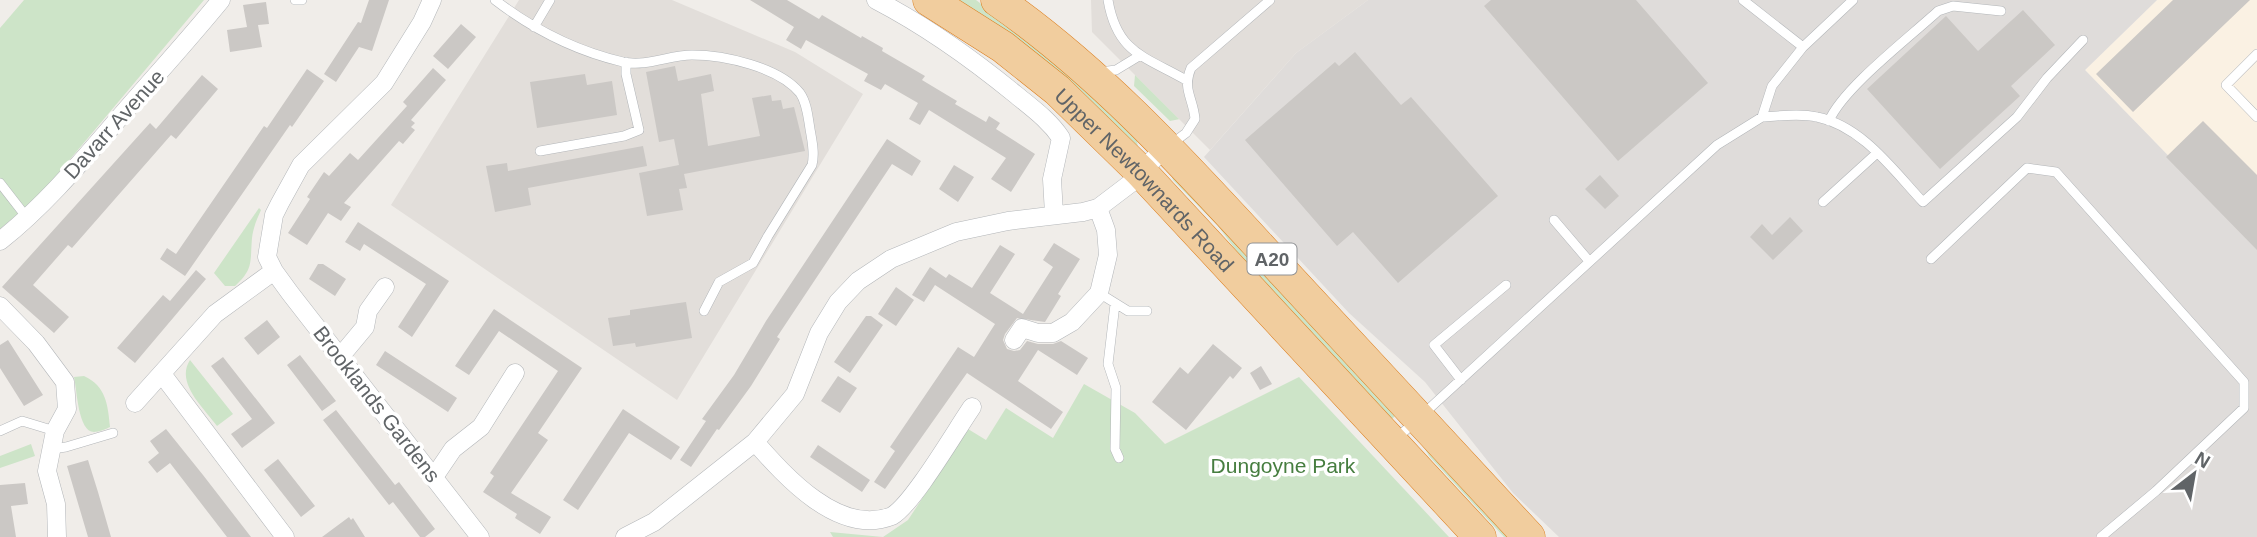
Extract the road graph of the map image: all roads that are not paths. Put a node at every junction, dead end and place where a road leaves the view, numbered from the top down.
1 (221, 0) edge
2 (295, 0) edge
3 (302, 0) edge
4 (432, 0) edge
5 (495, 0) edge
6 (550, 0) edge
7 (876, 0) edge
8 (929, 0) edge
9 (997, 0) edge
10 (1108, 0) edge
11 (1744, 0) edge
12 (1853, 0) edge
13 (1268, 1) edge
14 (2001, 10) dead end
15 (534, 27) junction
16 (2083, 40) dead end
17 (1803, 47) junction
18 (2257, 54) edge
19 (1139, 56) junction
20 (626, 62) junction
21 (1079, 65) junction
22 (1186, 80) junction
23 (1762, 117) junction
24 (2257, 117) edge
25 (1829, 121) junction
26 (1165, 147) junction
27 (540, 151) dead end
28 (1877, 153) junction
29 (1140, 172) junction
30 (0, 183) edge
31 (1822, 202) dead end
32 (1098, 208) junction
33 (1054, 214) junction
34 (28, 219) junction
35 (1554, 220) dead end
36 (0, 241) edge
37 (1931, 259) dead end
38 (1589, 261) junction
39 (274, 271) junction
40 (1506, 285) dead end
41 (384, 287) dead end
42 (1099, 293) junction
43 (1115, 304) junction
44 (0, 306) edge
45 (704, 311) dead end
46 (1147, 311) dead end
47 (1014, 340) dead end
48 (340, 357) junction
49 (515, 373) dead end
50 (162, 374) junction
51 (1461, 380) junction
52 (135, 403) dead end
53 (972, 407) dead end
54 (1419, 419) junction
55 (0, 431) edge
56 (55, 431) junction
57 (113, 433) dead end
58 (755, 442) junction
59 (1392, 442) junction
60 (50, 449) junction
61 (1119, 458) dead end
62 (434, 477) junction
63 (57, 537) edge
64 (285, 537) edge
65 (480, 537) edge
66 (625, 537) edge
67 (1480, 537) edge
68 (1529, 537) edge
69 (2101, 537) edge

1 - 34 street, Davarr Avenue
2 - 3 lane
4 - 39 street
5 - 15 lane
6 - 15 lane
7 - 33 street
8 - 29 highway, Upper Newtownards Road / A20
9 - 21 highway, Upper Newtownards Road / A20
10 - 19 lane
11 - 17 lane
12 - 17 lane
13 - 22 lane
14 - 25 lane
15 - 20 lane
16 - 28 lane
17 - 23 lane
18 - 24 lane
19 - 21 lane
19 - 22 lane
20 - 27 lane
20 - 45 lane
21 - 26 highway, Upper Newtownards Road / A20
22 - 26 lane
23 - 25 lane
23 - 38 lane
25 - 28 lane
26 - 29 street
26 - 54 highway, Upper Newtownards Road / A20
28 - 31 lane
29 - 32 street
29 - 59 highway, Upper Newtownards Road / A20
30 - 34 lane
32 - 33 street
32 - 42 street
33 - 58 street
34 - 36 street, Davarr Avenue
35 - 38 lane
37 - 69 lane
38 - 51 lane
39 - 48 street, Brooklands Gardens
39 - 50 street
40 - 51 lane
41 - 48 street
42 - 43 lane
42 - 47 street
43 - 46 lane
43 - 61 lane
44 - 56 street
48 - 62 street, Brooklands Gardens
49 - 62 street
50 - 52 street
50 - 64 street
51 - 54 lane
53 - 58 street
54 - 59 lane
54 - 68 highway, Upper Newtownards Road / A20
55 - 56 lane
56 - 60 street
57 - 60 lane
58 - 66 street
59 - 67 highway, Upper Newtownards Road / A20
60 - 63 street
62 - 65 street, Brooklands Gardens

